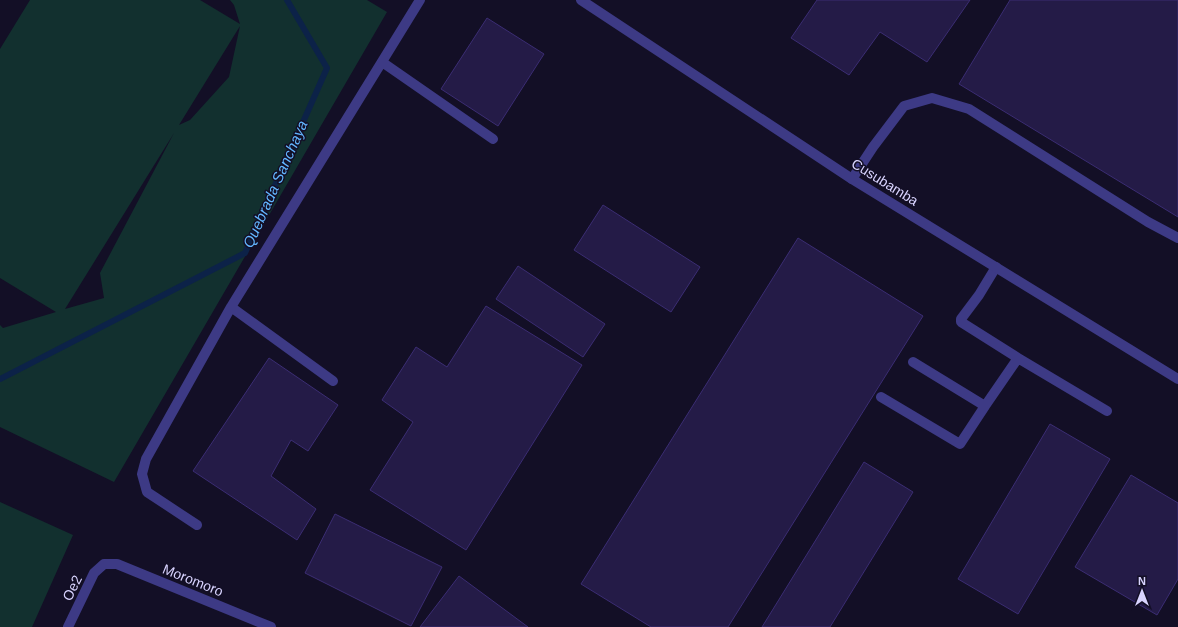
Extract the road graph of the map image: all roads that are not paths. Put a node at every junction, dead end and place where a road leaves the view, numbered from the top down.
1 (420, 0) edge
2 (581, 0) edge
3 (382, 62) junction
4 (493, 140) dead end
5 (852, 179) junction
6 (1178, 238) edge
7 (996, 267) junction
8 (232, 308) junction
9 (1018, 358) junction
10 (913, 362) dead end
11 (1178, 379) edge
12 (333, 381) dead end
13 (881, 397) dead end
14 (985, 406) junction
15 (1107, 412) dead end
16 (197, 525) dead end
17 (104, 564) joint
18 (68, 627) edge
19 (271, 627) edge

1 - 3 street
2 - 5 street, Cusubamba
3 - 4 street
3 - 8 street
5 - 6 street
5 - 7 street, Cusubamba
7 - 9 street
7 - 11 street, Cusubamba
8 - 12 street
8 - 16 street
9 - 14 street
9 - 15 street
10 - 14 street
13 - 14 street
17 - 18 street, Oe2
17 - 19 street, Moromoro

